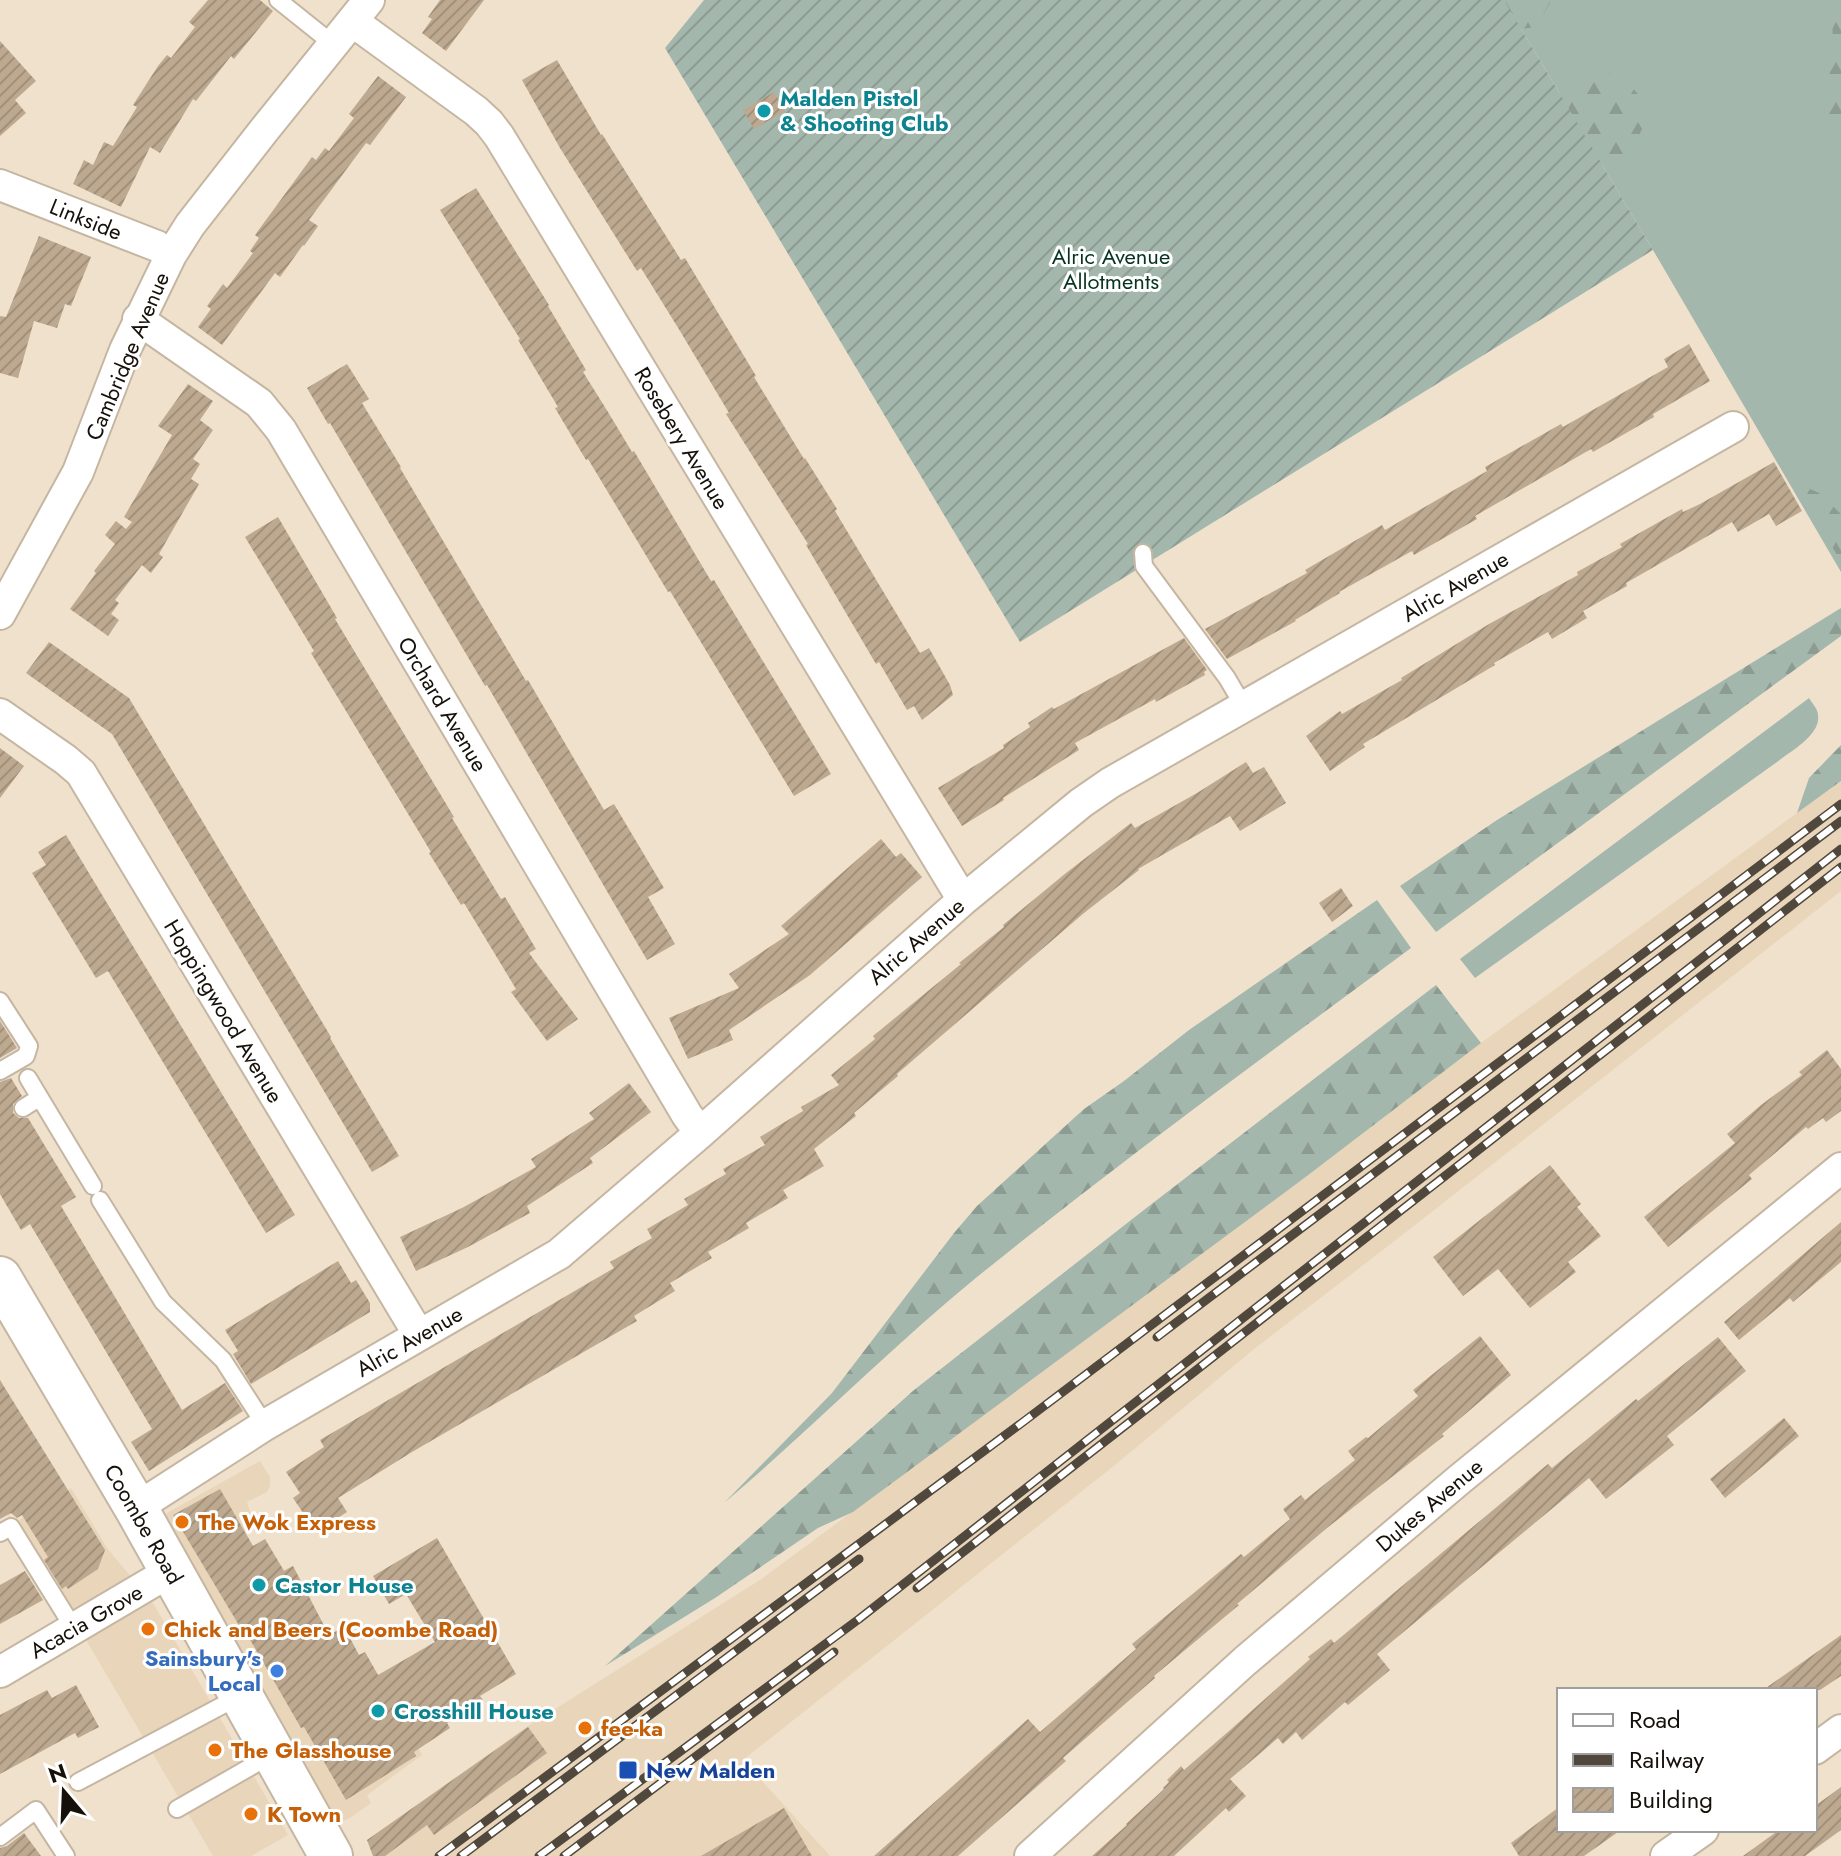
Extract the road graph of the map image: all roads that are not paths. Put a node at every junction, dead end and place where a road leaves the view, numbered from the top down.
1 (278, 0) edge
2 (360, 10) edge
3 (333, 44) junction
4 (0, 185) edge
5 (171, 255) junction
6 (138, 319) junction
7 (1733, 427) dead end
8 (1143, 553) dead end
9 (0, 614) edge
10 (1244, 707) junction
11 (0, 714) edge
12 (963, 900) junction
13 (0, 1001) edge
14 (0, 1071) edge
15 (28, 1078) dead end
16 (39, 1098) junction
17 (23, 1108) dead end
18 (700, 1133) junction
19 (1841, 1168) edge
20 (0, 1278) edge
21 (419, 1335) junction
22 (265, 1425) junction
23 (136, 1508) junction
24 (0, 1533) edge
25 (171, 1571) junction
26 (73, 1627) junction
27 (0, 1672) edge
28 (242, 1696) junction
29 (1841, 1730) edge
30 (1817, 1748) edge
31 (274, 1754) junction
32 (78, 1782) dead end
33 (177, 1809) dead end
34 (1700, 1832) edge
35 (0, 1837) edge
36 (330, 1845) edge
37 (66, 1856) edge
38 (1030, 1856) edge
39 (1666, 1856) edge

1 - 3 lane
2 - 3 street, Cambridge Avenue
2 - 12 street, Rosebery Avenue
3 - 5 street, Cambridge Avenue
4 - 5 street, Linkside
5 - 6 street, Cambridge Avenue
6 - 9 street, Cambridge Avenue
6 - 18 street, Orchard Avenue
7 - 10 street, Alric Avenue
8 - 10 lane
10 - 12 street, Alric Avenue
11 - 21 street, Hoppingwood Avenue
12 - 18 street, Alric Avenue
13 - 14 lane
15 - 16 lane
16 - 17 lane
16 - 22 lane
18 - 21 street, Alric Avenue
19 - 38 street, Dukes Avenue
20 - 23 main road, Coombe Road
21 - 22 street, Alric Avenue
22 - 23 street, Alric Avenue
23 - 25 main road, Coombe Road
24 - 26 lane
25 - 26 street, Acacia Grove
25 - 28 main road, Coombe Road
26 - 27 street, Acacia Grove
28 - 31 main road, Coombe Road
28 - 32 lane
29 - 30 street
31 - 33 lane
31 - 36 main road, Coombe Road
34 - 39 street
35 - 37 lane

